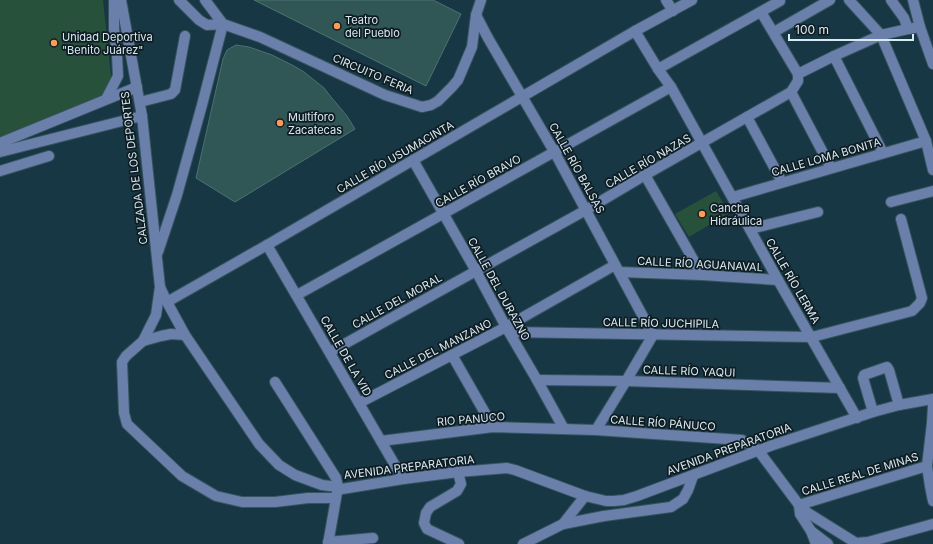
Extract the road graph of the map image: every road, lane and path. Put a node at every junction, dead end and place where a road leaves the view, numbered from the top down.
1 (114, 0) edge
2 (121, 0) edge
3 (179, 0) edge
4 (205, 0) edge
5 (481, 0) edge
6 (666, 0) edge
7 (692, 0) edge
8 (780, 0) edge
9 (830, 0) edge
10 (849, 0) edge
11 (891, 0) edge
12 (913, 0) edge
13 (673, 11) junction
14 (761, 12) junction
15 (476, 15) junction
16 (223, 24) junction
17 (920, 27) junction
18 (908, 28) junction
19 (635, 31) junction
20 (774, 32) junction
21 (881, 35) junction
22 (185, 36) dead end
23 (834, 56) junction
24 (933, 64) edge
25 (658, 69) junction
26 (798, 74) junction
27 (137, 87) junction
28 (670, 87) junction
29 (790, 92) junction
30 (522, 97) junction
31 (106, 99) junction
32 (140, 102) junction
33 (142, 116) junction
34 (747, 117) junction
35 (926, 141) junction
36 (0, 143) edge
37 (702, 144) junction
38 (0, 152) edge
39 (555, 153) junction
40 (883, 153) junction
41 (49, 156) dead end
42 (413, 160) junction
43 (831, 168) junction
44 (933, 170) edge
45 (0, 171) edge
46 (645, 175) junction
47 (782, 182) junction
48 (933, 191) edge
49 (733, 197) junction
50 (891, 202) dead end
51 (586, 210) junction
52 (818, 212) dead end
53 (444, 214) junction
54 (901, 219) dead end
55 (750, 229) junction
56 (267, 244) junction
57 (157, 256) junction
58 (617, 268) junction
59 (476, 271) junction
60 (702, 275) junction
61 (778, 280) junction
62 (160, 287) junction
63 (297, 295) junction
64 (167, 302) junction
65 (508, 330) junction
66 (185, 334) junction
67 (653, 335) junction
68 (812, 337) junction
69 (143, 341) junction
70 (330, 352) junction
71 (452, 356) junction
72 (537, 380) junction
73 (626, 381) junction
74 (275, 382) dead end
75 (840, 388) junction
76 (933, 399) edge
77 (359, 403) junction
78 (899, 405) junction
79 (933, 406) edge
80 (873, 412) junction
81 (857, 418) junction
82 (493, 427) junction
83 (564, 429) junction
84 (596, 430) junction
85 (381, 441) junction
86 (758, 450) junction
87 (927, 466) junction
88 (458, 472) junction
89 (692, 476) junction
90 (403, 479) junction
91 (338, 487) junction
92 (585, 496) junction
93 (336, 498) junction
94 (933, 501) edge
95 (799, 505) junction
96 (563, 524) junction
97 (933, 524) edge
98 (811, 531) junction
99 (373, 538) dead end
100 (328, 543) edge
101 (856, 543) edge
102 (458, 544) edge
103 (523, 544) edge
104 (816, 544) edge
105 (828, 544) edge

1 - 31 street
2 - 27 street, CALZADA DE LOS DEPORTES
3 - 16 street, CIRCUITO FERIA
4 - 16 street
5 - 15 street, CIRCUITO FERIA
6 - 13 street
7 - 13 street, CALLE RÍO USUMACINTA
8 - 14 street
9 - 20 street
10 - 21 street
11 - 18 street
12 - 17 street
13 - 19 street, CALLE RÍO USUMACINTA
14 - 20 street
14 - 25 street
15 - 16 street, CIRCUITO FERIA
15 - 30 street, CALLE RÍO BALSAS
16 - 57 street
17 - 18 street
17 - 24 street
18 - 21 street
19 - 25 street, CALLE RÍO LERMA
19 - 30 street, CALLE RÍO USUMACINTA
20 - 26 street
21 - 23 street
21 - 35 street
22 - 32 street
23 - 26 street
23 - 40 street
25 - 28 street, CALLE RÍO LERMA
26 - 29 street
27 - 31 street
27 - 32 street, CALZADA DE LOS DEPORTES
28 - 37 street, CALLE RÍO LERMA
28 - 39 street, CALLE RÍO BRAVO
29 - 34 street, CALLE RÍO NAZAS
29 - 43 street
30 - 39 street, CALLE RÍO BALSAS
30 - 42 street, CALLE RÍO USUMACINTA
31 - 36 street
32 - 33 street, CALZADA DE LOS DEPORTES
33 - 38 street
33 - 57 street, CALZADA DE LOS DEPORTES
34 - 37 street, CALLE RÍO NAZAS
34 - 47 street
35 - 40 street, CALLE LOMA BONITA
35 - 44 street
37 - 46 street, CALLE RÍO NAZAS
37 - 49 street, CALLE RÍO LERMA
39 - 51 street, CALLE RÍO BALSAS
39 - 53 street, CALLE RÍO BRAVO
40 - 43 street, CALLE LOMA BONITA
41 - 45 street
42 - 53 street, CALLE DEL DURAZNO
42 - 56 street, CALLE RÍO USUMACINTA
43 - 47 street, CALLE LOMA BONITA
46 - 51 street, CALLE RÍO NAZAS
46 - 60 street
47 - 49 street, CALLE LOMA BONITA
48 - 50 street
49 - 55 street, CALLE RÍO LERMA
51 - 58 street, CALLE RÍO BALSAS
51 - 59 street, CALLE RÍO NAZAS
52 - 55 street
53 - 59 street, CALLE DEL DURAZNO
53 - 63 street, CALLE RÍO BRAVO
54 - 68 street, CALLE RÍO JUCHIPILA
55 - 61 street, CALLE RÍO LERMA
56 - 63 street, CALLE DE LA VID
56 - 64 street, CALLE RÍO USUMACINTA
57 - 62 street, CALZADA DE LOS DEPORTES
58 - 60 street, CALLE RÍO AGUANAVAL
58 - 65 street
58 - 67 street, CALLE RÍO BALSAS
59 - 65 street, CALLE DEL DURAZNO
59 - 70 street, CALLE DEL MORAL
60 - 61 street, CALLE RÍO AGUANAVAL
61 - 68 street, CALLE RÍO LERMA
62 - 64 street, AVENIDA PREPARATORIA
62 - 69 street
63 - 70 street, CALLE DE LA VID
64 - 66 street, AVENIDA PREPARATORIA
65 - 67 street, CALLE RÍO JUCHIPILA
65 - 71 street, CALLE DEL MANZANO
65 - 72 street, CALLE DEL DURAZNO
66 - 69 street
66 - 91 street, AVENIDA PREPARATORIA
67 - 68 street, CALLE RÍO JUCHIPILA
67 - 73 street
68 - 75 street, CALLE RÍO LERMA
69 - 93 street
70 - 77 street, CALLE DE LA VID
71 - 77 street, CALLE DEL MANZANO
71 - 82 street
72 - 73 street, CALLE RÍO YAQUI
72 - 83 street, CALLE DEL DURAZNO
73 - 75 street, CALLE RÍO YAQUI
73 - 84 street
74 - 91 street
75 - 81 street, CALLE RÍO LERMA
76 - 78 street, AVENIDA PREPARATORIA
77 - 85 street, CALLE DE LA VID
78 - 80 street, AVENIDA PREPARATORIA
78 - 80 street
79 - 87 street
80 - 81 street, AVENIDA PREPARATORIA
81 - 86 street, AVENIDA PREPARATORIA
82 - 83 street, RIO PANUCO
82 - 85 street, RIO PANUCO
83 - 84 street, CALLE RÍO PÁNUCO
84 - 86 street, CALLE RÍO PÁNUCO
85 - 90 street, CALLE DE LA VID
86 - 89 street, AVENIDA PREPARATORIA
86 - 95 street
87 - 94 street
87 - 95 street, CALLE REAL DE MINAS
88 - 90 street, AVENIDA PREPARATORIA
88 - 92 street, AVENIDA PREPARATORIA
88 - 102 street
89 - 92 street, AVENIDA PREPARATORIA
89 - 96 street
90 - 91 street, AVENIDA PREPARATORIA
91 - 93 street
92 - 96 street
93 - 100 street
95 - 98 street
95 - 101 street
96 - 103 street
97 - 101 street
98 - 104 street
98 - 105 street
99 - 100 street

